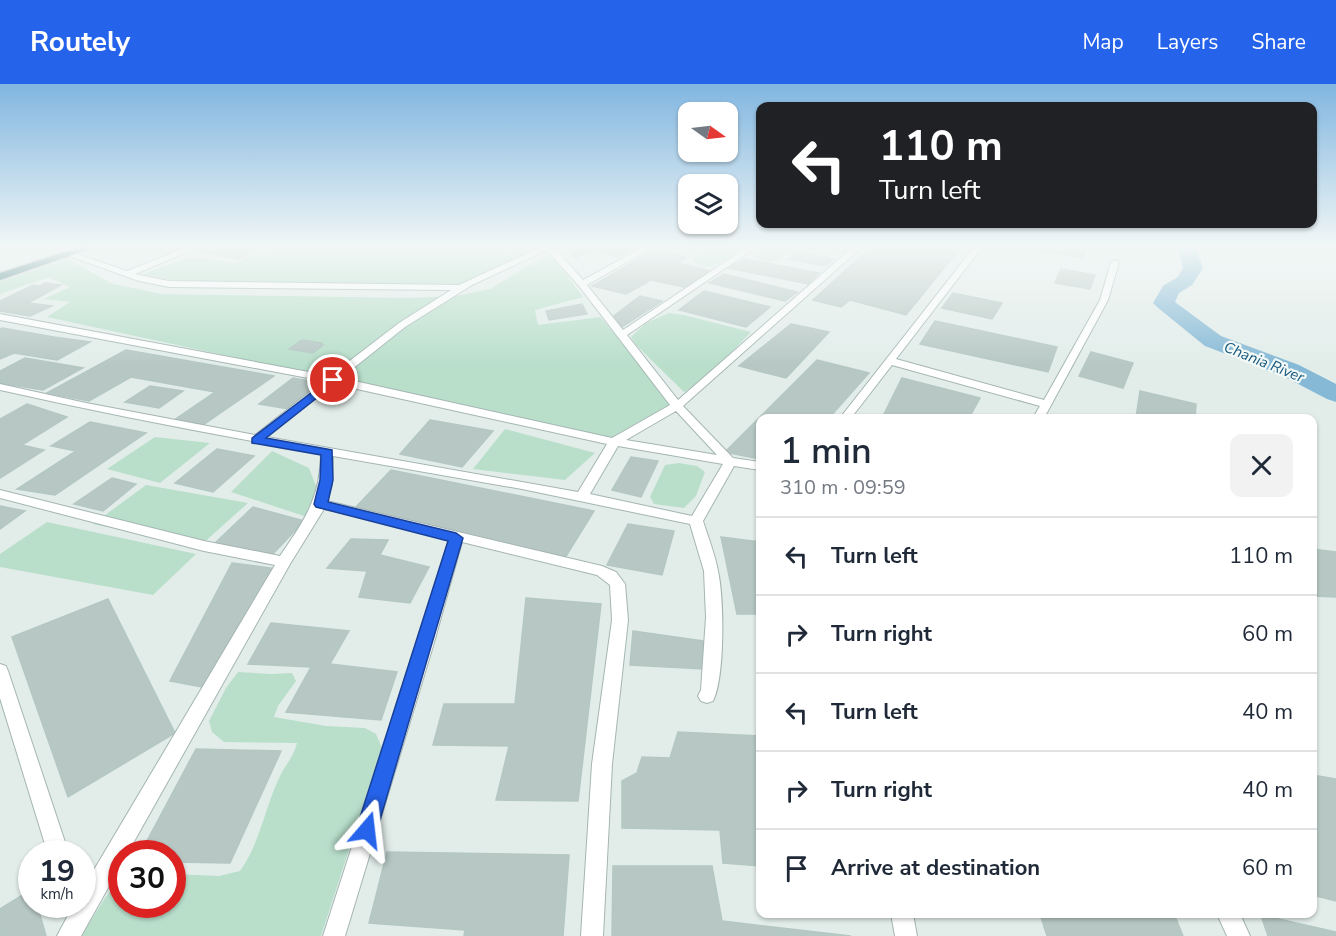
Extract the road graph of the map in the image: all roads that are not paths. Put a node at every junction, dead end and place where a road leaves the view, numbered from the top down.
1 (189, 286) edge
2 (465, 286) edge
3 (583, 286) edge
4 (695, 286) edge
5 (814, 286) edge
6 (948, 286) edge
7 (1108, 286) edge
8 (460, 288) junction
9 (0, 317) edge
10 (621, 335) junction
11 (890, 361) junction
12 (333, 380) junction
13 (0, 387) edge
14 (1047, 405) junction
15 (677, 406) junction
16 (848, 414) edge
17 (1041, 414) edge
18 (256, 440) junction
19 (614, 442) junction
20 (327, 453) junction
21 (730, 462) junction
22 (756, 465) edge
23 (0, 494) edge
24 (583, 495) junction
25 (321, 504) junction
26 (696, 521) junction
27 (456, 538) junction
28 (284, 562) junction
29 (0, 670) edge
30 (707, 696) dead end
31 (55, 840) edge
32 (903, 918) edge
33 (1230, 918) edge
34 (74, 919) edge
35 (334, 936) edge
36 (592, 936) edge
37 (906, 936) edge
38 (1239, 936) edge

1 - 8 street
2 - 8 street
3 - 10 street
4 - 10 street
5 - 15 street
6 - 11 street
7 - 14 street
8 - 12 street
9 - 12 street
10 - 15 street
11 - 14 street
11 - 16 street
12 - 18 street
12 - 19 street
13 - 18 street
14 - 17 street
15 - 19 street
15 - 21 street
18 - 20 street
19 - 21 street
19 - 24 street
20 - 24 street
20 - 25 street
21 - 22 street
21 - 26 street
23 - 28 street
24 - 26 street
25 - 27 street
25 - 28 street
26 - 30 street
27 - 35 street
27 - 36 street
28 - 34 street
29 - 31 street
32 - 37 street
33 - 38 street

